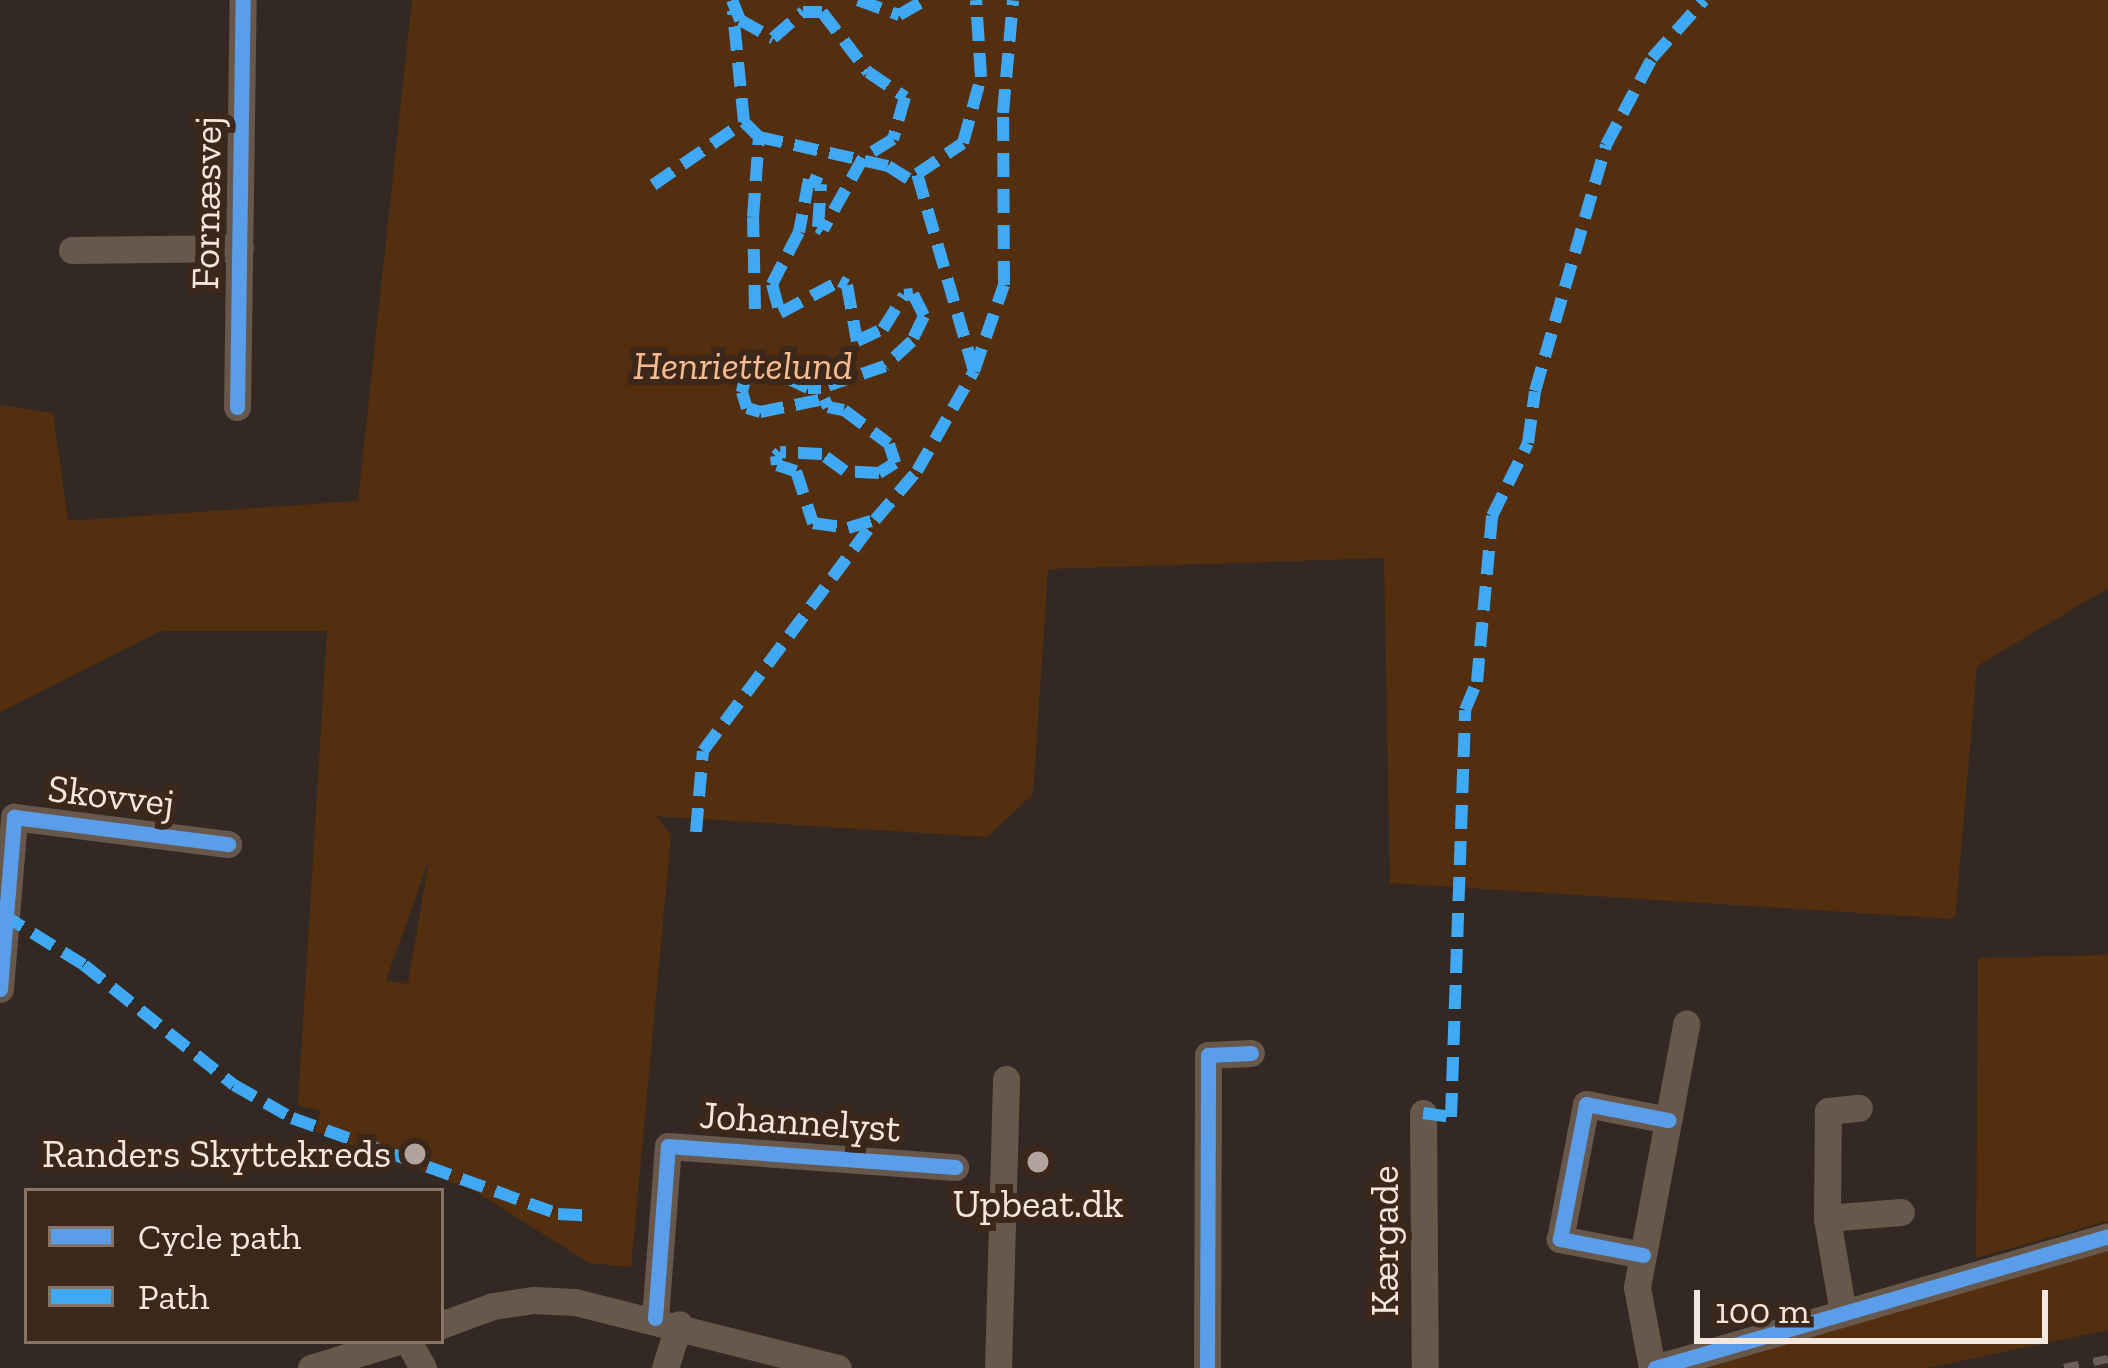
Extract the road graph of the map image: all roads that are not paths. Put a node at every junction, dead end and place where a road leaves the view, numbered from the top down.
1 (243, 0) edge
2 (240, 248) junction
3 (72, 250) dead end
4 (237, 406) dead end
5 (228, 844) dead end
6 (0, 989) edge
7 (1686, 1024) dead end
8 (1251, 1053) dead end
9 (1006, 1079) dead end
10 (1859, 1108) dead end
11 (1423, 1113) dead end
12 (1668, 1120) junction
13 (955, 1167) dead end
14 (1901, 1212) dead end
15 (1827, 1218) junction
16 (2108, 1236) edge
17 (1643, 1255) junction
18 (1843, 1313) junction
19 (667, 1321) junction
20 (444, 1324) edge
21 (388, 1344) edge
22 (775, 1360) edge
23 (311, 1368) edge
24 (665, 1368) edge
25 (838, 1368) edge
26 (998, 1368) edge
27 (1208, 1368) edge
28 (1425, 1368) edge
29 (1654, 1368) edge

1 - 2 street, Fornæsvej
2 - 3 street
2 - 4 street, Fornæsvej
5 - 6 street, Skovvej
7 - 12 street
8 - 27 street
9 - 26 street
10 - 15 street
11 - 28 street, Kærgade
12 - 17 street
12 - 17 street
13 - 19 street, Johannelyst
14 - 15 street
15 - 18 street
16 - 18 street
17 - 29 street
18 - 29 street
19 - 20 street
19 - 22 street
19 - 24 street
21 - 23 street
22 - 25 street

